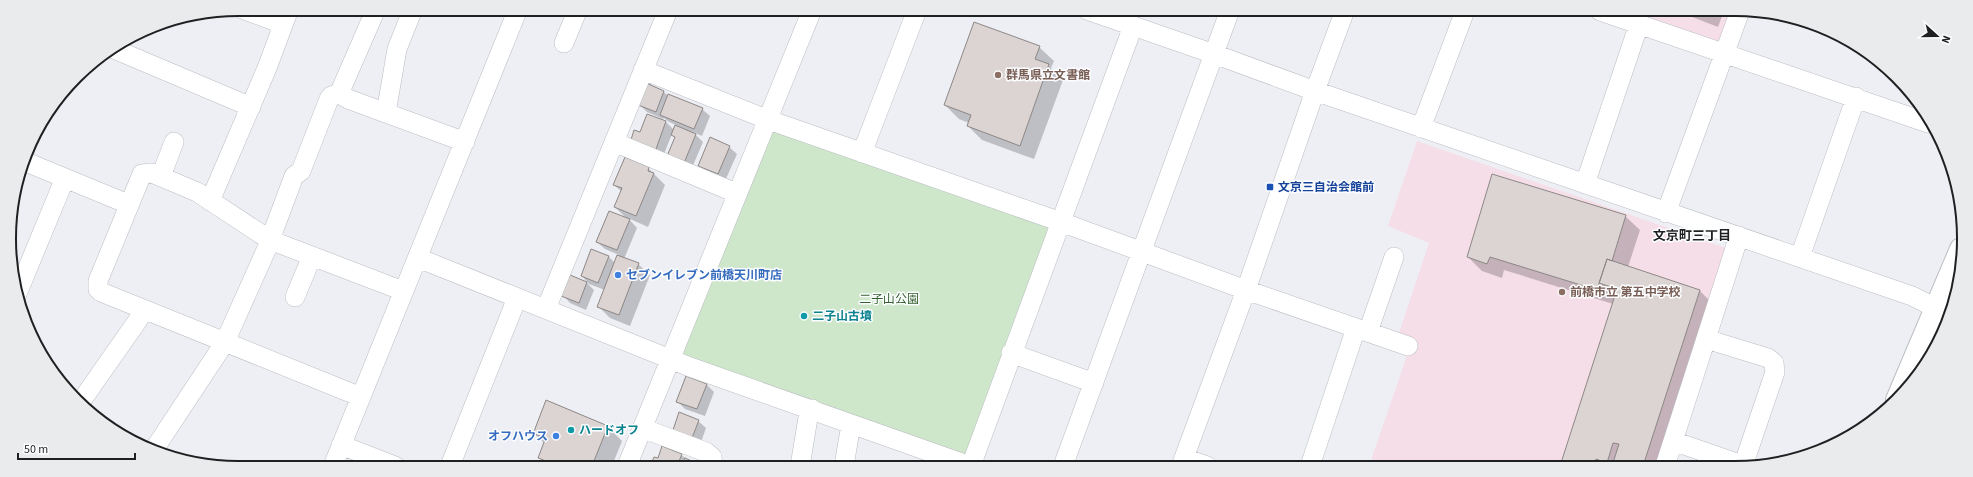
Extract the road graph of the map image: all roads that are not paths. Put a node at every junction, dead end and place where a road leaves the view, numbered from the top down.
1 (373, 16) edge
2 (410, 16) edge
3 (515, 16) edge
4 (575, 16) edge
5 (660, 16) edge
6 (809, 16) edge
7 (915, 16) edge
8 (1104, 16) edge
9 (1228, 16) edge
10 (1343, 16) edge
11 (1463, 16) edge
12 (1615, 16) edge
13 (1738, 16) edge
14 (286, 17) edge
15 (1639, 24) junction
16 (1133, 26) junction
17 (564, 43) dead end
18 (119, 50) edge
19 (1214, 54) junction
20 (1724, 54) junction
21 (642, 70) junction
22 (1315, 91) junction
23 (339, 94) junction
24 (1856, 97) junction
25 (251, 107) junction
26 (386, 113) junction
27 (766, 119) junction
28 (1924, 121) edge
29 (1421, 128) junction
30 (174, 142) dead end
31 (465, 142) junction
32 (614, 142) junction
33 (862, 153) junction
34 (29, 163) edge
35 (161, 176) junction
36 (65, 178) junction
37 (1585, 184) junction
38 (736, 193) junction
39 (210, 201) junction
40 (128, 204) junction
41 (1666, 213) junction
42 (1061, 222) junction
43 (1739, 236) junction
44 (270, 240) junction
45 (1142, 251) junction
46 (312, 256) junction
47 (1394, 257) dead end
48 (1800, 257) junction
49 (418, 258) junction
50 (1955, 267) edge
51 (20, 284) edge
52 (1246, 290) junction
53 (403, 291) junction
54 (295, 297) dead end
55 (518, 298) junction
56 (546, 309) junction
57 (144, 310) junction
58 (1942, 310) edge
59 (1362, 330) junction
60 (1706, 339) junction
61 (225, 342) junction
62 (1408, 346) dead end
63 (1011, 353) junction
64 (670, 359) junction
65 (1908, 377) edge
66 (1094, 383) junction
67 (361, 397) junction
68 (83, 398) edge
69 (812, 409) junction
70 (851, 424) junction
71 (642, 428) junction
72 (1673, 441) junction
73 (157, 445) edge
74 (341, 445) junction
75 (928, 459) edge
76 (335, 461) edge
77 (382, 461) edge
78 (452, 461) edge
79 (629, 461) edge
80 (712, 461) edge
81 (801, 461) edge
82 (845, 461) edge
83 (940, 461) edge
84 (972, 461) edge
85 (1065, 461) edge
86 (1182, 461) edge
87 (1312, 461) edge
88 (1667, 461) edge
89 (1730, 461) edge
90 (1746, 461) edge

1 - 23 street
2 - 26 street
3 - 31 street
4 - 17 street
5 - 21 street
6 - 27 street
7 - 33 street
8 - 16 street
9 - 19 street
10 - 22 street
11 - 29 street
12 - 15 street
13 - 20 street
14 - 25 street
15 - 20 street
15 - 37 street
16 - 19 street
16 - 42 street
18 - 25 street
19 - 22 street
19 - 45 street
20 - 24 street
20 - 41 street
21 - 27 street
21 - 32 street
22 - 29 street
22 - 52 street
23 - 26 street
23 - 44 street
24 - 28 street
24 - 48 street
25 - 39 street
26 - 31 street
27 - 33 street
27 - 38 street
29 - 37 street
30 - 35 street
31 - 49 street
32 - 38 street
32 - 56 street
33 - 42 street
34 - 36 street
35 - 39 street
35 - 40 street
36 - 40 street
36 - 51 street
37 - 41 street
38 - 64 street
39 - 44 street
40 - 57 street
41 - 43 street
42 - 45 street
42 - 63 street
43 - 48 street
43 - 60 street
44 - 46 street
44 - 61 street
45 - 52 street
45 - 66 street
46 - 53 street
46 - 54 street
47 - 59 street
48 - 58 street
49 - 53 street
49 - 55 street
50 - 58 main road
52 - 59 street
52 - 86 street
53 - 67 street
55 - 56 street
55 - 78 street
56 - 64 street
57 - 61 street
57 - 68 street
58 - 65 main road
59 - 62 street
59 - 87 street
60 - 72 street
60 - 90 street
61 - 67 street
61 - 73 street
63 - 66 street
63 - 84 street
64 - 69 street
64 - 71 street
66 - 85 street
67 - 74 street
69 - 70 street
69 - 81 street
70 - 75 street
70 - 82 street
71 - 79 street
71 - 80 street
72 - 88 street
72 - 89 street
74 - 76 street
74 - 77 street
75 - 83 street

